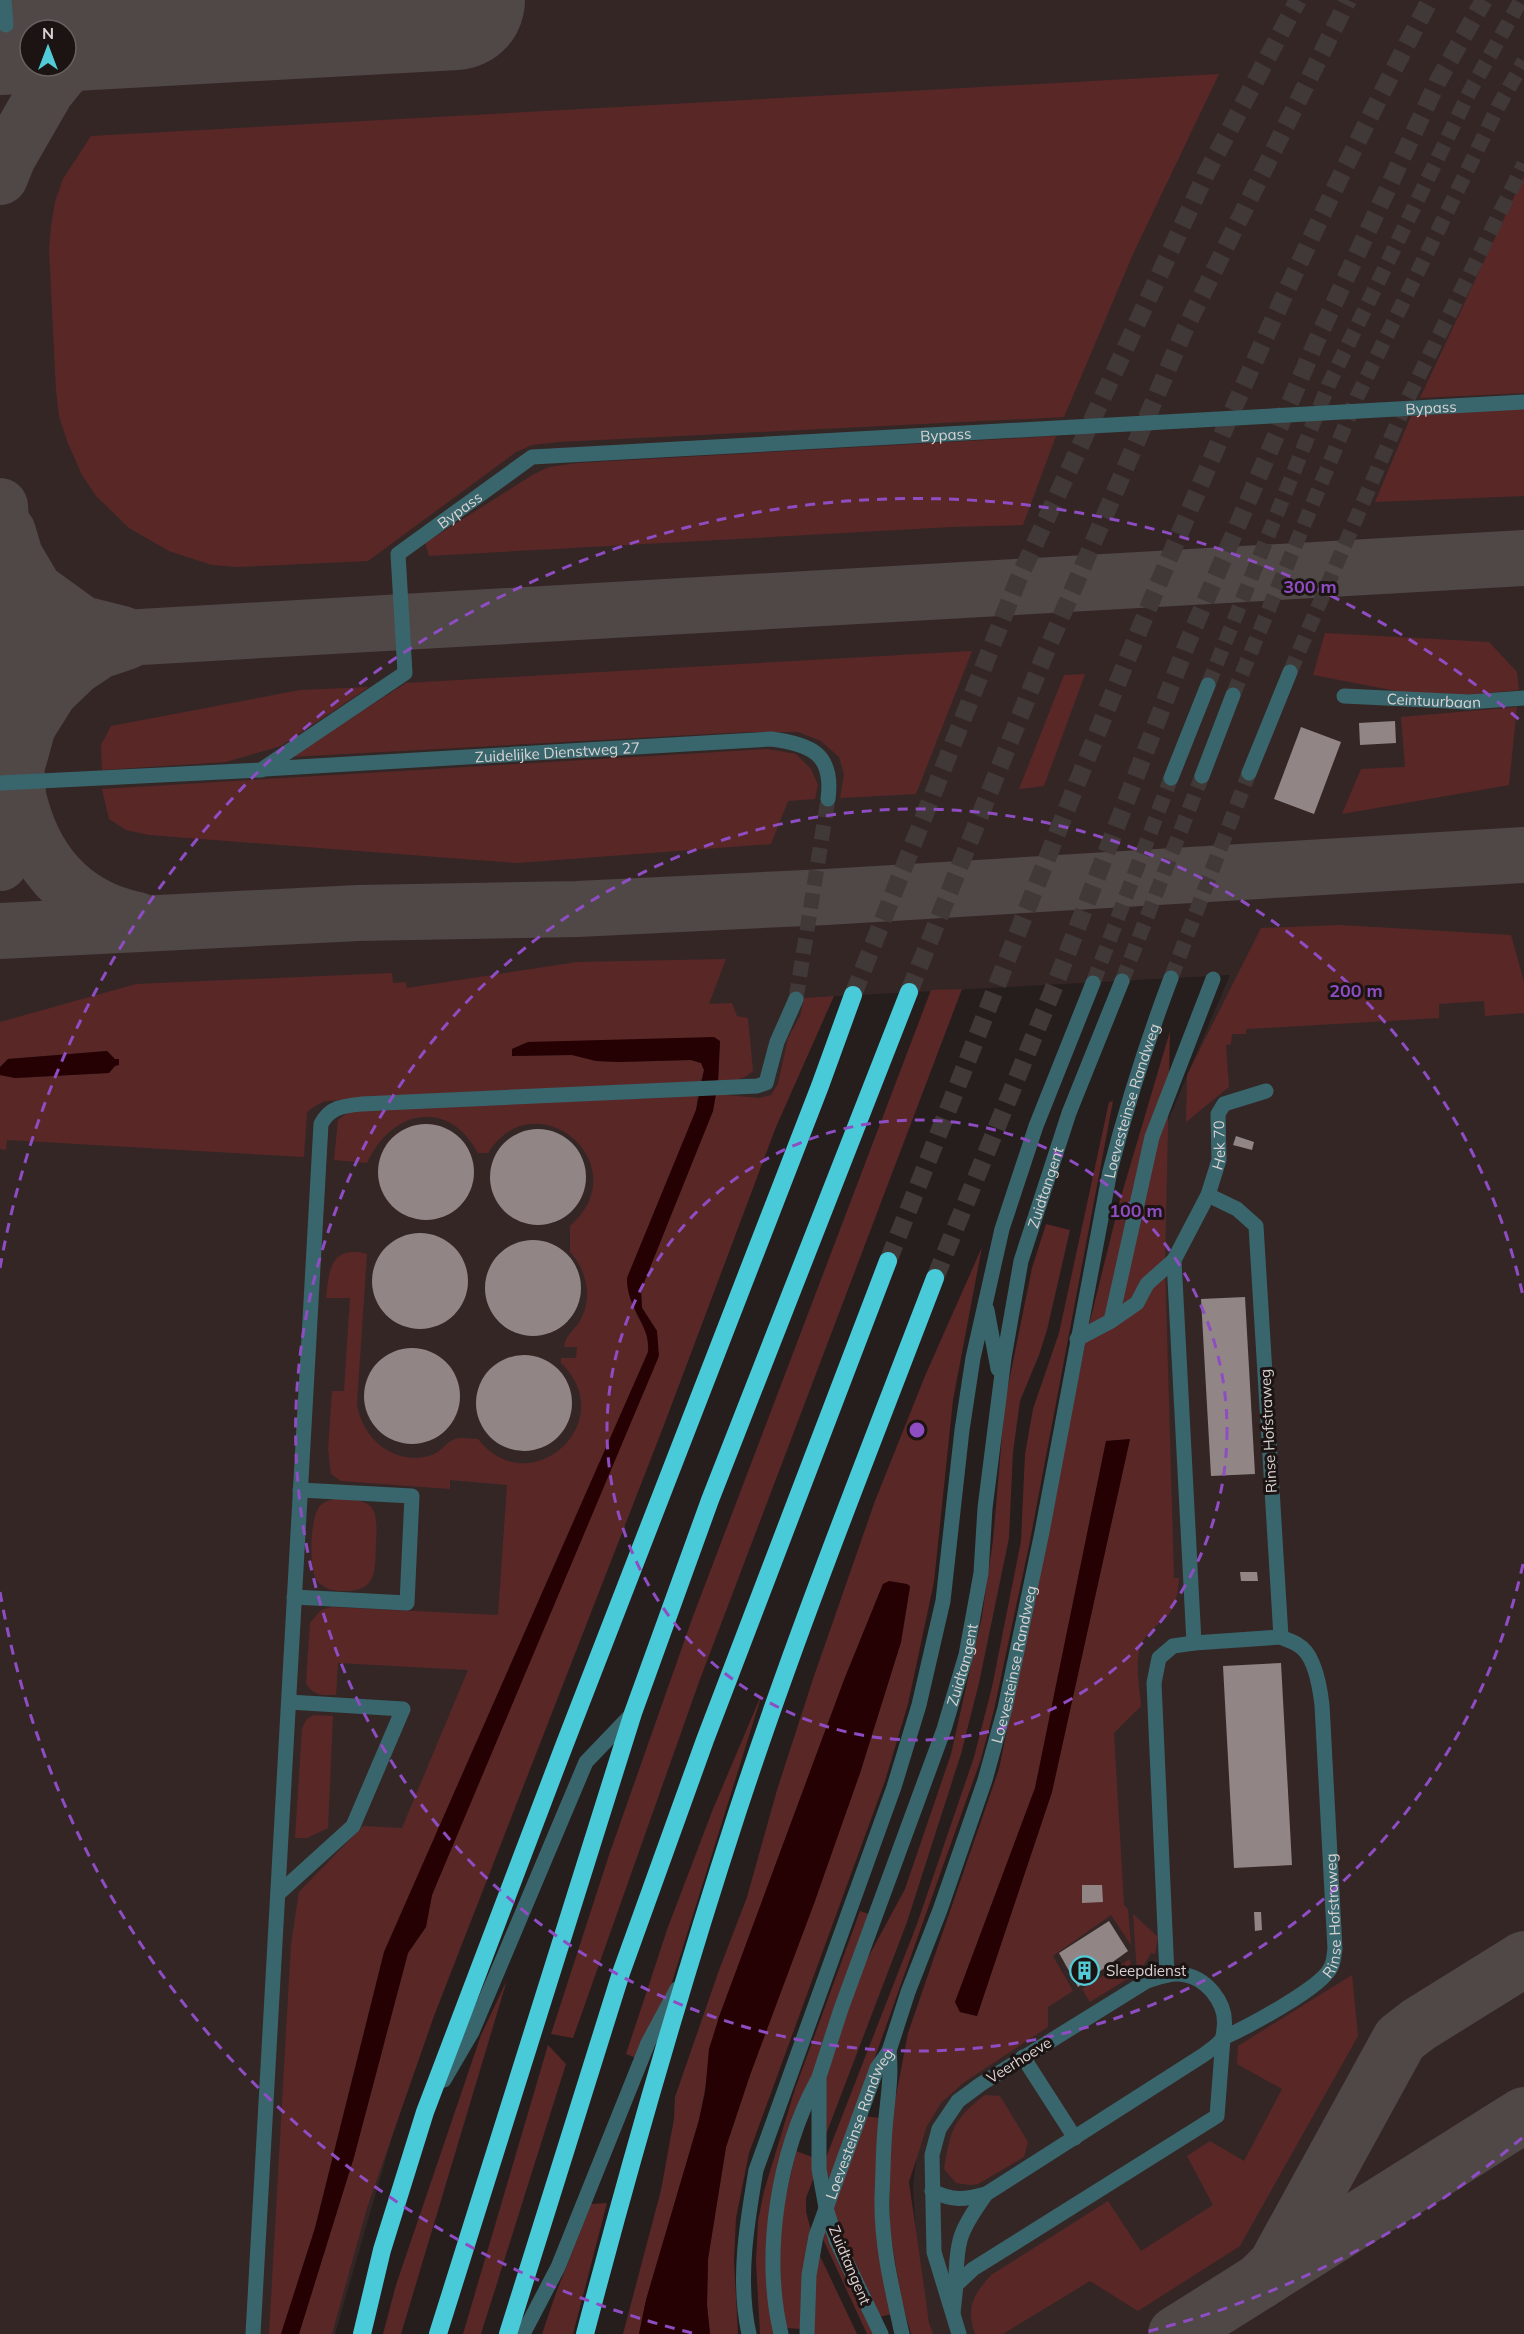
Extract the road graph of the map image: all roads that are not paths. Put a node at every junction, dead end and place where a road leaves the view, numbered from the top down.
1 (4, 0) edge
2 (6, 25) dead end
3 (1524, 402) edge
4 (1290, 672) tunnel mouth
5 (1208, 685) tunnel mouth
6 (1233, 695) tunnel mouth
7 (1344, 696) dead end
8 (1524, 698) edge
9 (261, 770) junction
10 (1249, 773) tunnel mouth
11 (1202, 776) tunnel mouth
12 (1171, 778) tunnel mouth
13 (0, 783) edge
14 (829, 792) tunnel mouth
15 (1171, 978) tunnel mouth
16 (1213, 979) dead end
17 (1122, 981) tunnel mouth
18 (1093, 983) tunnel mouth
19 (909, 992) tunnel mouth
20 (854, 995) tunnel mouth
21 (796, 999) tunnel mouth
22 (1266, 1091) dead end
23 (1208, 1195) junction
24 (888, 1260) tunnel mouth
25 (1174, 1260) junction
26 (934, 1278) tunnel mouth
27 (986, 1301) junction
28 (1111, 1321) junction
29 (1077, 1339) junction
30 (1000, 1383) junction
31 (300, 1490) junction
32 (294, 1598) junction
33 (1281, 1637) junction
34 (1194, 1643) junction
35 (289, 1702) junction
36 (633, 1713) junction
37 (278, 1894) junction
38 (687, 1969) junction
39 (1167, 1975) junction
40 (1222, 2038) junction
41 (890, 2051) junction
42 (1023, 2057) junction
43 (819, 2077) junction
44 (425, 2112) junction
45 (1075, 2138) junction
46 (932, 2191) junction
47 (986, 2194) junction
48 (826, 2208) junction
49 (956, 2284) junction
50 (953, 2313) junction
51 (586, 2333) edge
52 (253, 2334) edge
53 (362, 2334) edge
54 (438, 2334) edge
55 (508, 2334) edge
56 (523, 2334) edge
57 (749, 2334) edge
58 (781, 2334) edge
59 (807, 2334) edge
60 (881, 2334) edge
61 (902, 2334) edge
62 (959, 2334) edge

1 - 2 street
3 - 9 street, Bypass
4 - 10 street
5 - 12 street
6 - 11 street
7 - 8 street, Ceintuurbaan
9 - 13 street, Zuidelijke Dienstweg 27
9 - 14 street, Zuidelijke Dienstweg 27
15 - 29 street, Loevesteinse Randweg
16 - 28 street
17 - 30 street, Zuidtangent
18 - 27 street
19 - 36 highway
20 - 44 highway
21 - 31 street
22 - 23 street, Hek 70
23 - 25 street
23 - 33 street, Rinse Hofstraweg
24 - 55 highway
25 - 28 street
25 - 34 street
26 - 38 highway
27 - 30 street
27 - 57 street
28 - 29 street
29 - 41 street, Loevesteinse Randweg
30 - 43 street, Zuidtangent
31 - 32 street
31 - 32 street
32 - 35 street
33 - 34 street
33 - 40 street, Rinse Hofstraweg
34 - 39 street
35 - 37 street
35 - 37 street
36 - 44 street
36 - 54 highway
37 - 52 street
38 - 51 highway
38 - 56 street
39 - 40 street
39 - 42 street, Veerhoeve
40 - 45 street
40 - 49 street
41 - 48 street, Loevesteinse Randweg
41 - 61 street, Zuidtangent
42 - 45 street
42 - 46 street, Veerhoeve
43 - 48 street, Zuidtangent
43 - 58 street
44 - 53 highway
45 - 47 street
46 - 47 street
46 - 50 street, Veerhoeve
47 - 49 street
48 - 59 street, Loevesteinse Randweg
48 - 60 street, Zuidtangent
49 - 50 street
50 - 62 street

